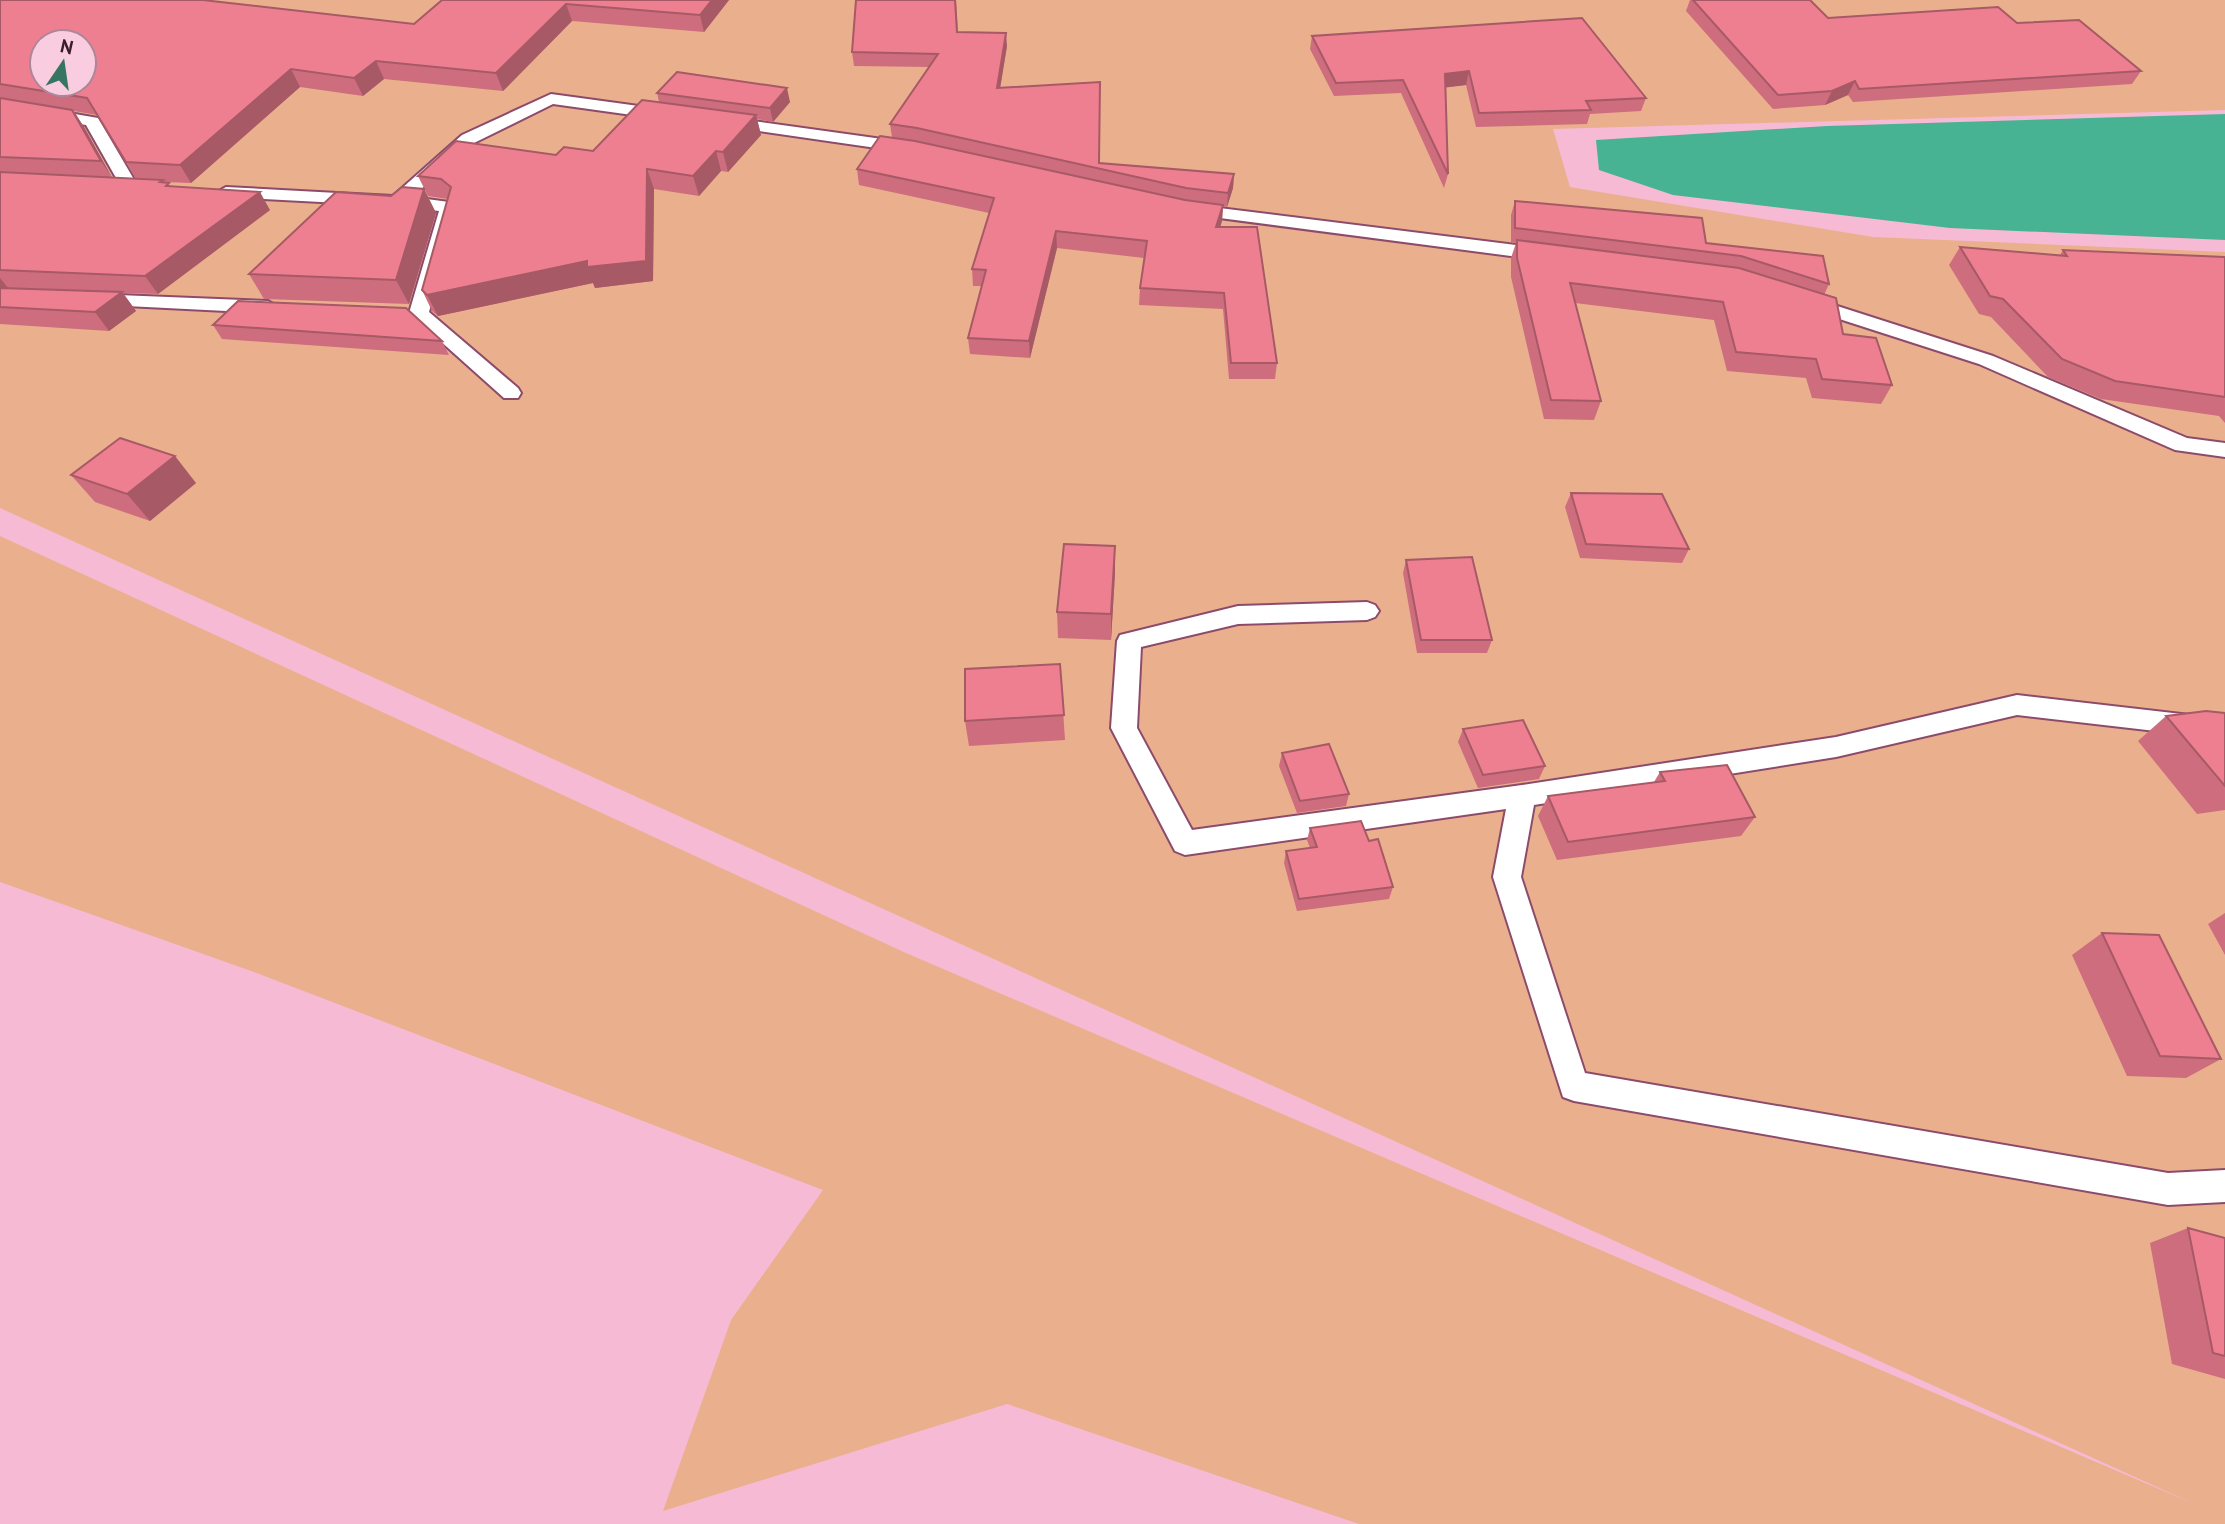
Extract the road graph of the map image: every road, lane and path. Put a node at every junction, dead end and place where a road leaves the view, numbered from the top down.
1 (0, 106) edge
2 (931, 152) edge
3 (104, 187) edge
4 (210, 192) edge
5 (397, 201) junction
6 (1171, 206) edge
7 (1569, 258) edge
8 (1787, 296) edge
9 (76, 300) edge
10 (282, 308) edge
11 (511, 393) dead end
12 (2225, 450) edge
13 (1367, 611) dead end
14 (2225, 729) edge
15 (1522, 796) junction
16 (2225, 1186) edge

1 - 3 lane
2 - 5 lane
4 - 5 lane
5 - 11 lane
6 - 7 lane
8 - 12 lane
9 - 10 lane
13 - 15 lane
14 - 15 lane
15 - 16 lane

